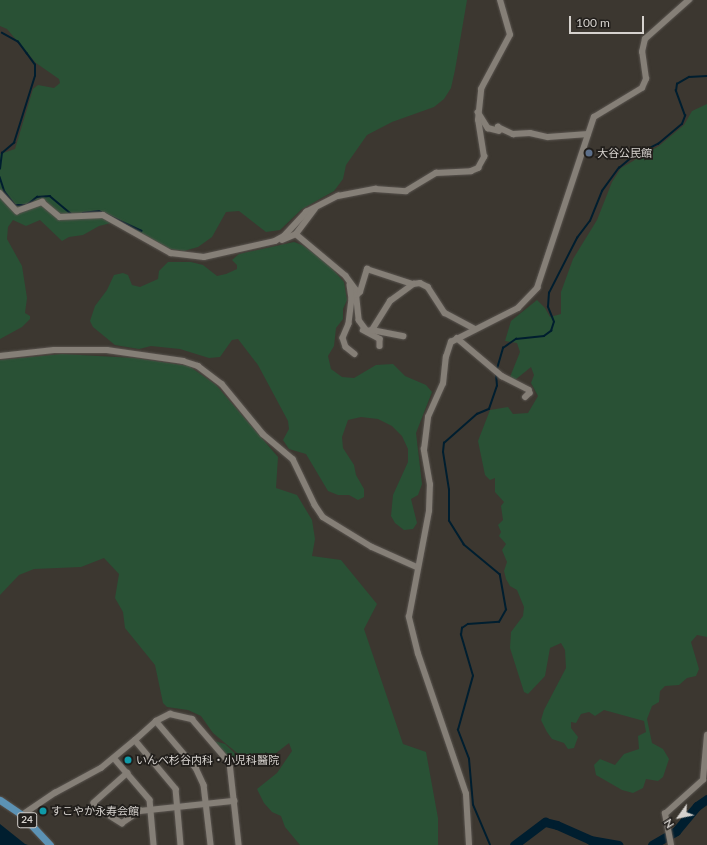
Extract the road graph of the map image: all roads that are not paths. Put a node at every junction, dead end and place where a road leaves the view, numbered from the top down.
1 (500, 0) edge
2 (689, 0) edge
3 (478, 112) junction
4 (588, 134) junction
5 (0, 193) edge
6 (317, 206) junction
7 (296, 234) junction
8 (275, 241) junction
9 (349, 280) junction
10 (413, 284) junction
11 (357, 295) junction
12 (361, 326) junction
13 (475, 329) junction
14 (372, 330) junction
15 (403, 336) dead end
16 (457, 338) junction
17 (380, 346) dead end
18 (355, 354) dead end
19 (0, 356) edge
20 (526, 397) dead end
21 (417, 567) junction
22 (156, 721) junction
23 (707, 735) edge
24 (135, 740) junction
25 (114, 758) junction
26 (128, 773) junction
27 (0, 800) edge
28 (234, 801) junction
29 (207, 804) junction
30 (178, 807) junction
31 (152, 810) junction
32 (22, 815) junction
33 (670, 843) edge
34 (50, 845) edge
35 (154, 845) edge
36 (181, 845) edge
37 (211, 845) edge
38 (239, 845) edge
39 (469, 845) edge

1 - 3 street
2 - 4 street
3 - 4 street
3 - 6 street
4 - 13 street
5 - 8 street
6 - 7 street
6 - 8 street
7 - 8 street
7 - 9 street
9 - 11 street
9 - 18 street
10 - 11 street
10 - 13 street
10 - 14 street
11 - 12 street
12 - 14 street
12 - 17 street
13 - 16 street
14 - 15 street
16 - 20 street
16 - 21 street
19 - 21 street
21 - 39 street
22 - 24 street
22 - 28 street
22 - 29 street
23 - 33 street
24 - 25 street
24 - 30 street
25 - 26 street
25 - 32 street
26 - 31 street
26 - 31 street
27 - 32 main road, 24
28 - 29 street
28 - 38 street
29 - 30 street
29 - 37 street
30 - 31 street
30 - 36 street
31 - 35 street
32 - 34 main road, 24

